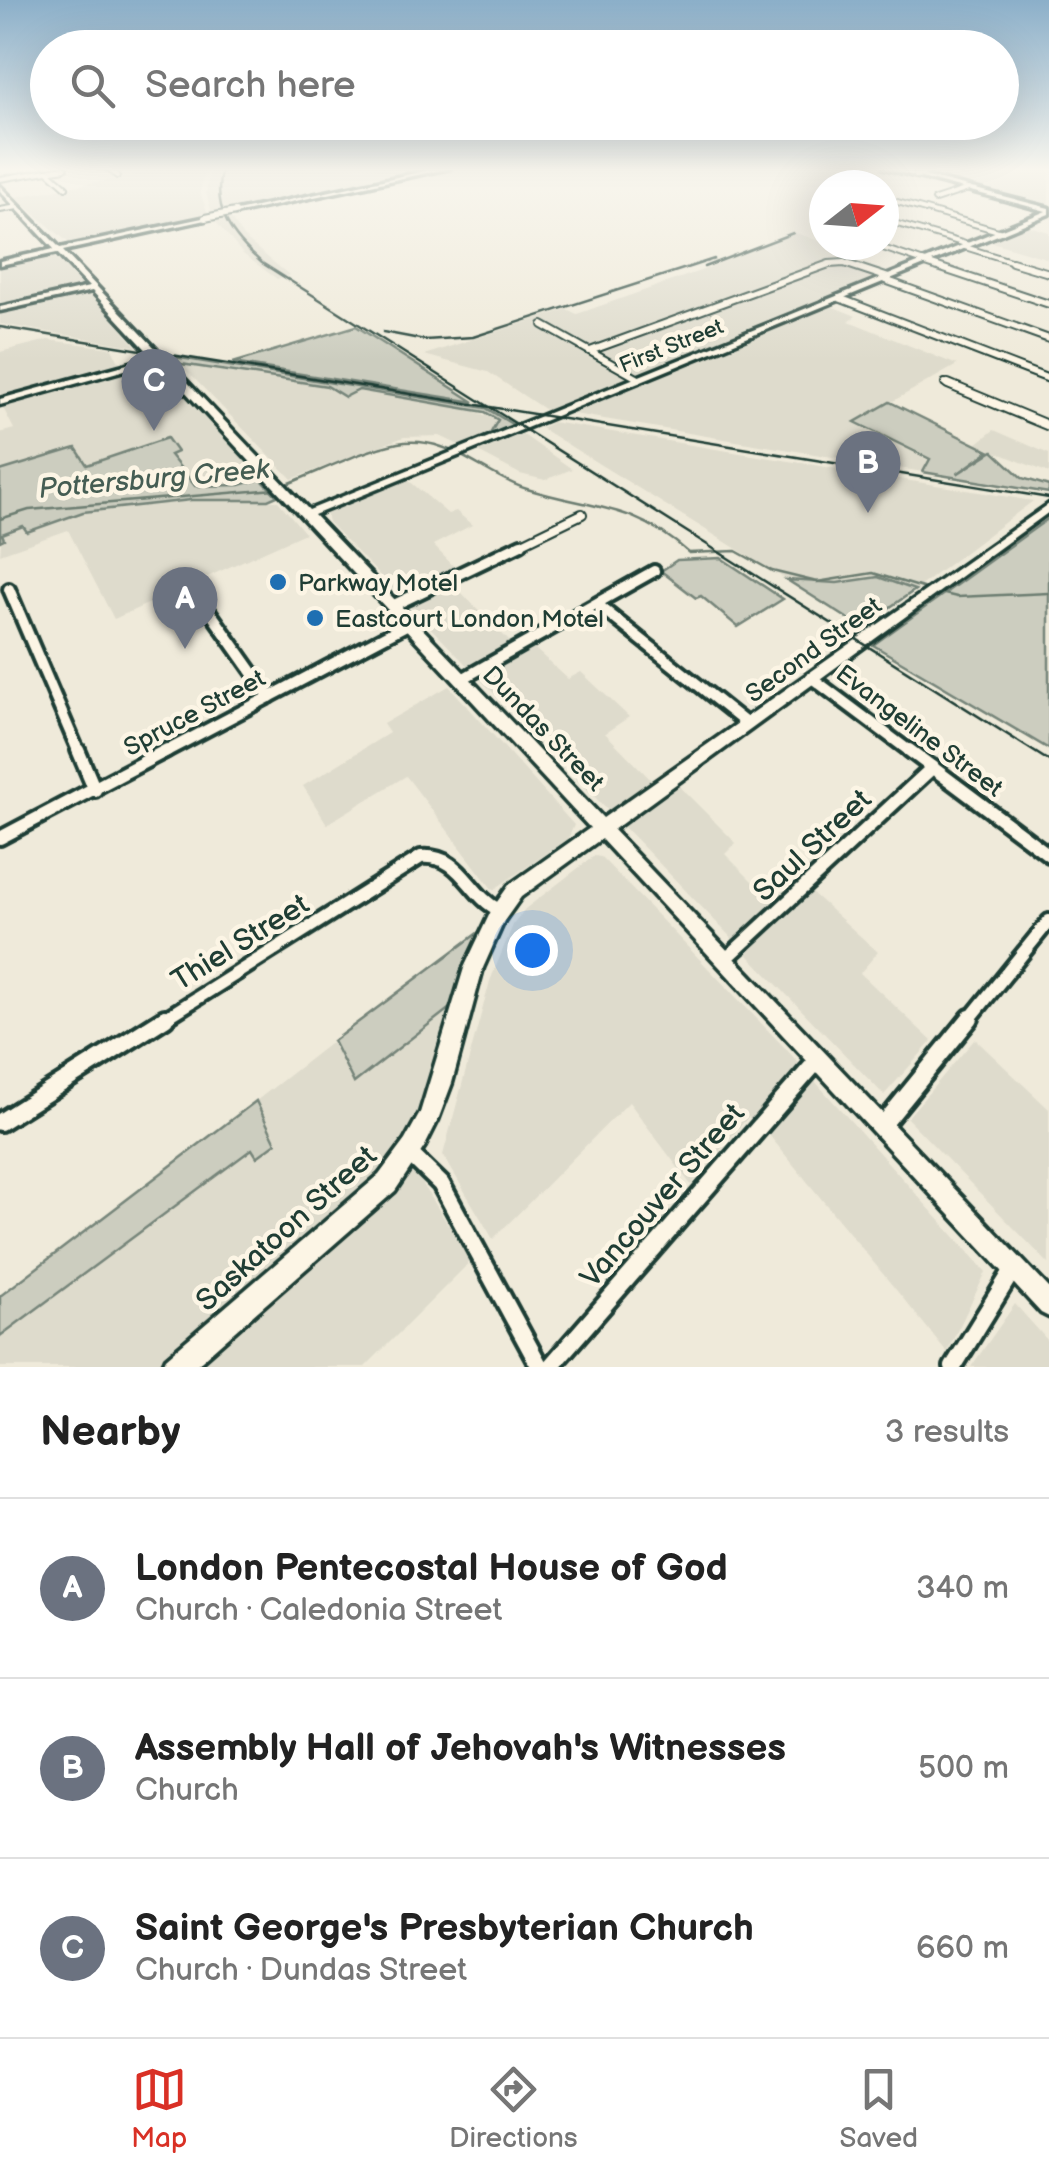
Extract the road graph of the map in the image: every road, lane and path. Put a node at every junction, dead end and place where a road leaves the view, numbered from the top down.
1 (42, 232) edge
2 (142, 232) edge
3 (922, 232) edge
4 (1002, 232) edge
5 (967, 246) junction
6 (60, 250) junction
7 (899, 254) edge
8 (0, 262) edge
9 (926, 263) junction
10 (1049, 273) edge
11 (887, 279) junction
12 (95, 288) junction
13 (840, 298) junction
14 (1049, 304) edge
15 (0, 309) edge
16 (542, 325) dead end
17 (1049, 338) edge
18 (590, 351) junction
19 (161, 358) junction
20 (640, 379) junction
21 (1049, 379) edge
22 (945, 383) dead end
23 (0, 402) edge
24 (1049, 426) edge
25 (1049, 507) edge
26 (308, 514) junction
27 (582, 514) dead end
28 (654, 572) dead end
29 (946, 581) joint
30 (10, 589) dead end
31 (198, 594) dead end
32 (598, 605) junction
33 (392, 606) junction
34 (408, 624) junction
35 (812, 678) junction
36 (462, 680) junction
37 (270, 697) junction
38 (747, 724) junction
39 (934, 767) junction
40 (95, 790) junction
41 (605, 828) junction
42 (0, 838) edge
43 (1049, 854) edge
44 (499, 910) junction
45 (1049, 922) edge
46 (725, 960) junction
47 (817, 1061) junction
48 (0, 1122) edge
49 (880, 1128) junction
50 (409, 1153) junction
51 (1014, 1268) junction
52 (1049, 1305) edge
53 (175, 1367) edge
54 (540, 1367) edge
55 (550, 1367) edge
56 (952, 1367) edge

1 - 6 main road, Dundas Street
2 - 6 main road, bridge
3 - 5 street
4 - 5 main road, First Street
5 - 9 main road, First Street
5 - 10 street
6 - 8 main road
6 - 12 main road, Dundas Street
7 - 9 street
9 - 11 main road, First Street
9 - 14 street
11 - 13 main road, First Street
11 - 17 street
11 - 18 street
12 - 15 main road
12 - 19 main road, Dundas Street
13 - 20 main road, First Street
13 - 21 street
16 - 18 street
18 - 20 street
19 - 23 main road
19 - 26 main road, Dundas Street
20 - 26 main road, First Street
22 - 24 street
25 - 29 main road, Second Street
26 - 33 main road, Dundas Street
27 - 33 street
28 - 32 street
29 - 35 main road, Second Street
30 - 40 street
31 - 37 street
32 - 36 street
32 - 38 street
33 - 34 main road, Dundas Street
34 - 36 main road, Dundas Street
34 - 37 street, Spruce Street
35 - 38 main road, Second Street
35 - 39 street, Evangeline Street
36 - 41 main road, Dundas Street
37 - 40 street, Spruce Street
38 - 41 main road, Second Street
39 - 43 street, Evangeline Street
39 - 46 street, Saul Street
40 - 42 street, Spruce Street
41 - 44 main road, Saskatoon Street
41 - 46 main road, Dundas Street
44 - 48 street, Thiel Street
44 - 50 main road, Saskatoon Street
45 - 49 street
46 - 47 main road, Dundas Street
47 - 49 main road, Dundas Street
47 - 55 street, Vancouver Street
49 - 51 main road, Dundas Street
50 - 53 main road, Saskatoon Street
50 - 54 street
51 - 52 main road, Dundas Street
51 - 56 street

